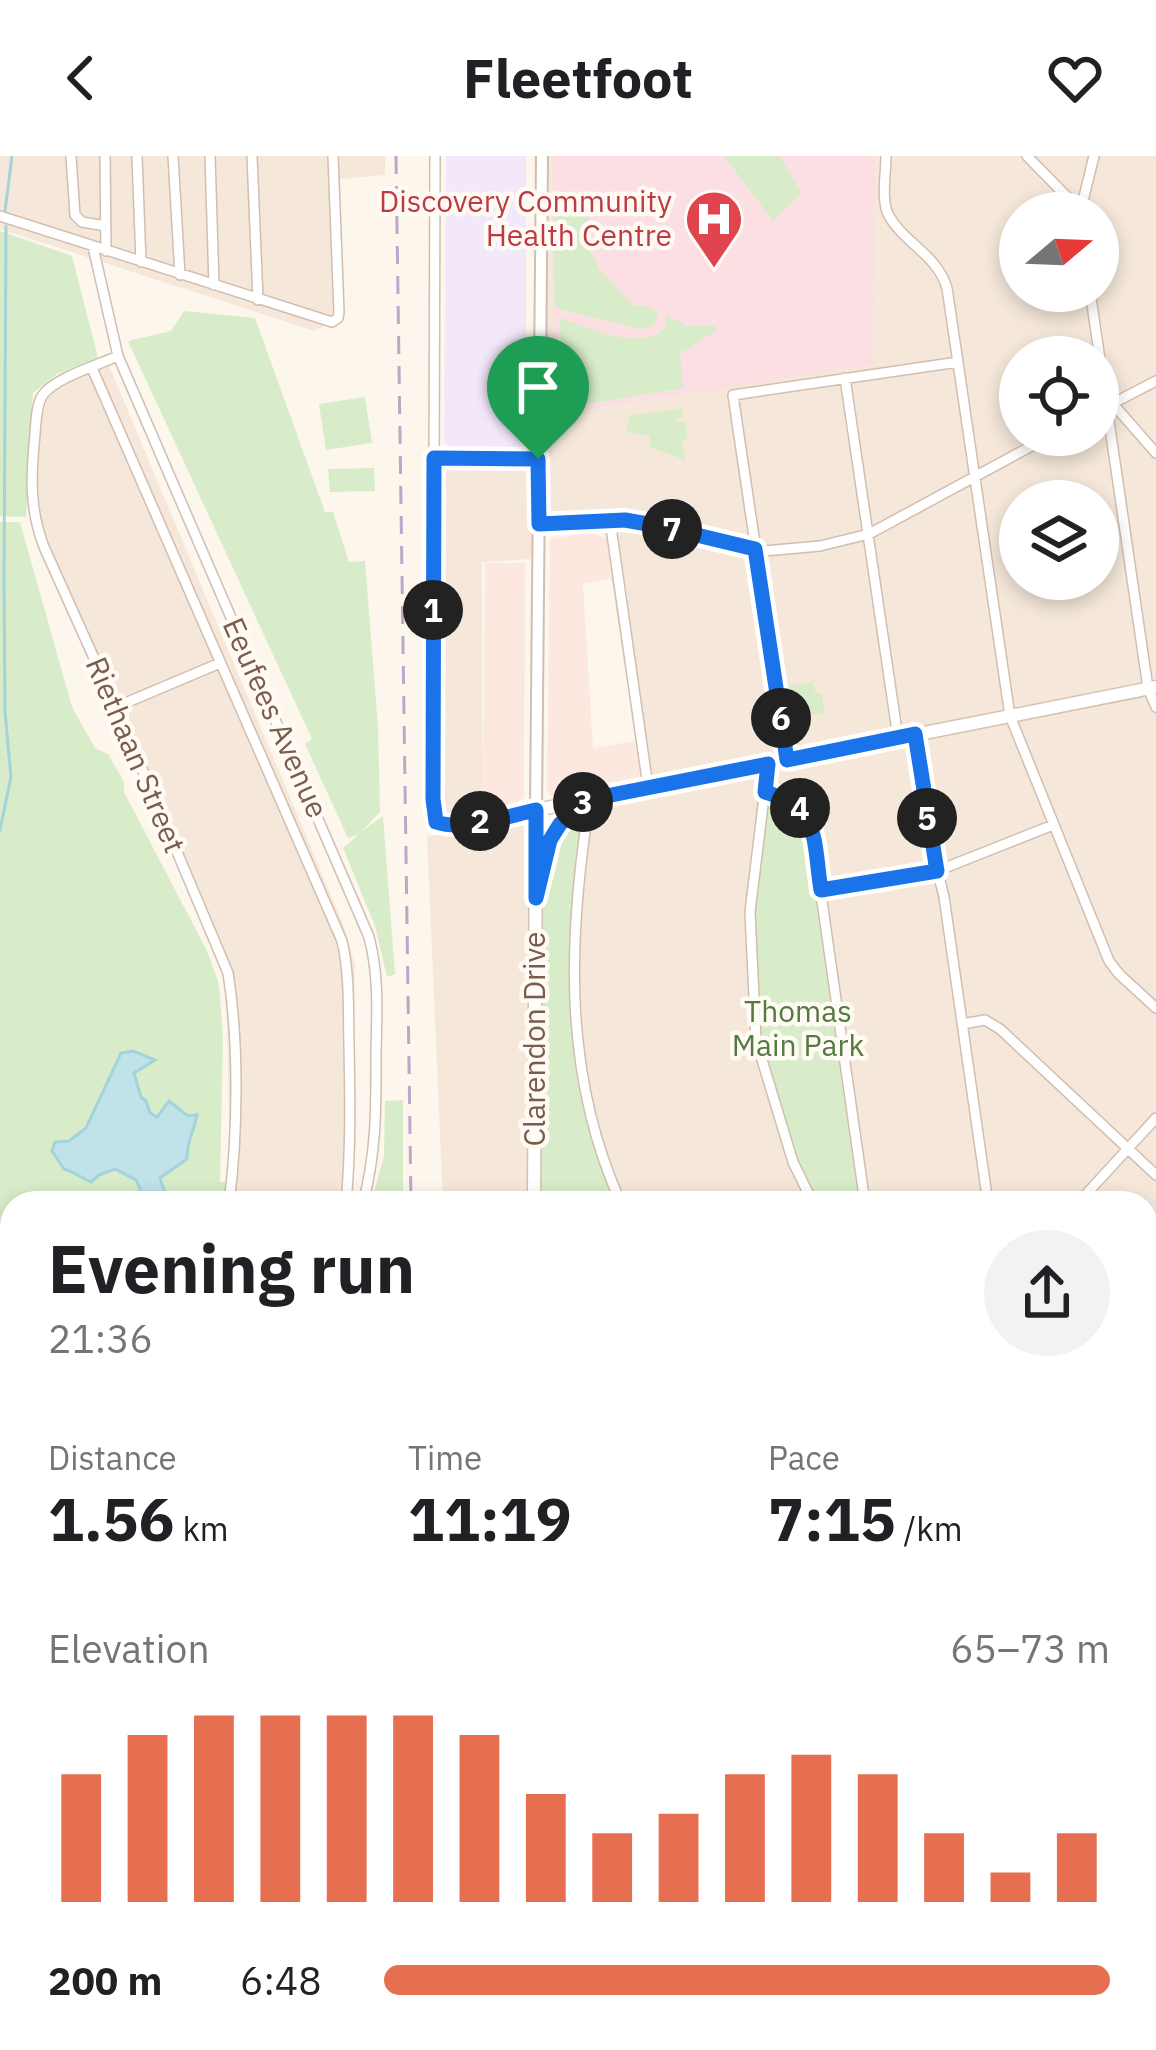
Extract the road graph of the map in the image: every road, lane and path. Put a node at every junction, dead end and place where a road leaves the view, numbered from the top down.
1 (70, 156) edge
2 (105, 156) edge
3 (136, 156) edge
4 (173, 156) edge
5 (210, 156) edge
6 (252, 156) edge
7 (333, 156) edge
8 (435, 156) edge
9 (542, 156) edge
10 (886, 156) edge
11 (1027, 156) edge
12 (1094, 156) edge
13 (1061, 192) edge
14 (1085, 192) edge
15 (0, 216) edge
16 (106, 226) junction
17 (93, 247) junction
18 (106, 251) junction
19 (141, 262) junction
20 (180, 274) junction
21 (214, 285) junction
22 (258, 300) junction
23 (118, 356) junction
24 (958, 362) junction
25 (92, 368) junction
26 (845, 378) junction
27 (1156, 381) edge
28 (1119, 400) edge
29 (1119, 419) edge
30 (1156, 453) edge
31 (1014, 456) edge
32 (1114, 456) edge
33 (434, 458) junction
34 (538, 459) junction
35 (975, 478) junction
36 (610, 520) junction
37 (539, 524) junction
38 (869, 534) junction
39 (755, 549) junction
40 (220, 663) junction
41 (1152, 687) edge
42 (116, 707) junction
43 (1156, 707) edge
44 (1010, 716) junction
45 (915, 734) junction
46 (898, 737) junction
47 (787, 760) junction
48 (768, 764) junction
49 (648, 788) junction
50 (765, 792) junction
51 (588, 799) junction
52 (536, 810) junction
53 (1053, 825) junction
54 (937, 871) junction
55 (821, 890) junction
56 (536, 898) junction
57 (1156, 1009) edge
58 (962, 1024) junction
59 (1156, 1118) edge
60 (1129, 1149) junction
61 (1156, 1175) edge
62 (230, 1191) edge
63 (347, 1191) edge
64 (366, 1191) edge
65 (534, 1191) edge
66 (617, 1191) edge
67 (807, 1191) edge
68 (863, 1191) edge
69 (986, 1191) edge
70 (1089, 1191) edge

1 - 16 street
2 - 16 street
3 - 19 street
4 - 20 street
5 - 21 street
6 - 22 street
7 - 22 street
8 - 33 street
9 - 34 street, Clarendon Drive
10 - 24 street
11 - 13 street
12 - 14 street
15 - 17 street
16 - 18 street
17 - 18 street
17 - 23 street, Eeufees Avenue
18 - 19 street
19 - 20 street
20 - 21 street
21 - 22 street
23 - 25 street, Riethaan Street
23 - 64 street, Eeufees Avenue
24 - 26 street
24 - 35 street
25 - 40 street, Eeufees Avenue
25 - 42 street, Riethaan Street
26 - 38 street
26 - 39 street
27 - 28 street
29 - 30 street
31 - 35 street
32 - 41 street
33 - 34 street
33 - 52 street
34 - 37 street, Clarendon Drive
35 - 38 street
35 - 44 street
36 - 37 street
36 - 39 street
36 - 49 street
37 - 52 street, Clarendon Drive
38 - 39 street
38 - 46 street
39 - 47 street
40 - 42 street
40 - 63 street, Eeufees Avenue
41 - 43 street
41 - 44 main road
42 - 62 street, Riethaan Street
44 - 45 main road
44 - 53 street
45 - 46 main road
45 - 54 street
46 - 47 main road
47 - 48 main road
48 - 49 main road
48 - 50 street
49 - 51 main road
50 - 55 street
50 - 67 street
51 - 52 main road
51 - 56 main road
51 - 66 street
52 - 56 main road, Clarendon Drive
53 - 54 street
53 - 57 street
54 - 55 street
54 - 58 street
55 - 68 street
56 - 65 main road, Clarendon Drive
58 - 60 street
58 - 69 street
59 - 60 street
60 - 61 street
60 - 70 street

